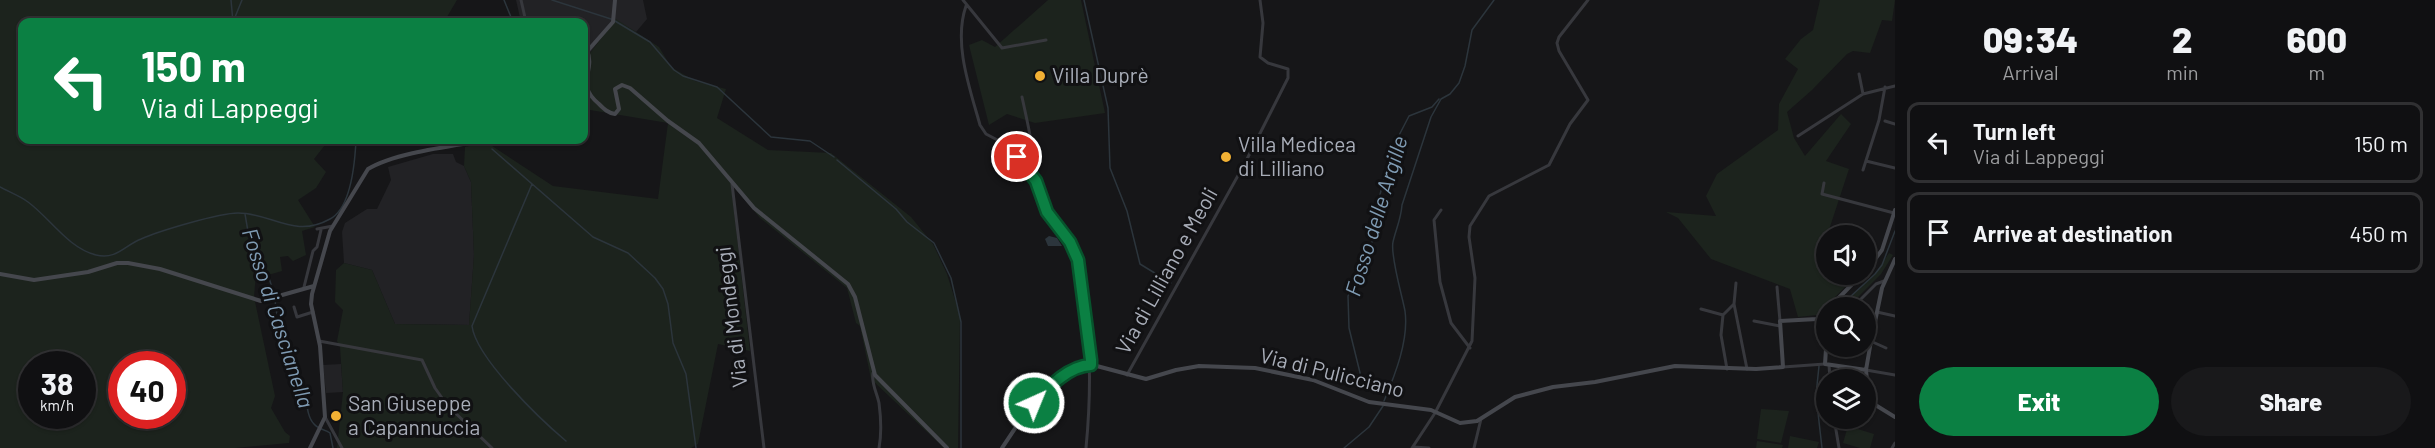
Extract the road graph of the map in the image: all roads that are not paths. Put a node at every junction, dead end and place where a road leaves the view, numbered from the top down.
1 (521, 0) edge
2 (615, 0) edge
3 (963, 0) edge
4 (1260, 0) edge
5 (1588, 0) edge
6 (966, 6) junction
7 (525, 18) edge
8 (1046, 40) dead end
9 (588, 49) edge
10 (1859, 74) dead end
11 (1895, 86) edge
12 (1885, 87) junction
13 (588, 90) edge
14 (1863, 94) junction
15 (1022, 97) dead end
16 (1885, 121) dead end
17 (1895, 124) edge
18 (1798, 136) dead end
19 (467, 144) edge
20 (1866, 161) junction
21 (1895, 168) edge
22 (1863, 170) dead end
23 (1036, 181) junction
24 (732, 182) junction
25 (1824, 183) dead end
26 (1441, 210) dead end
27 (1894, 212) edge
28 (333, 226) junction
29 (1876, 258) edge
30 (1895, 259) edge
31 (0, 274) edge
32 (1884, 281) junction
33 (1736, 283) dead end
34 (1851, 285) edge
35 (314, 286) junction
36 (304, 287) junction
37 (1777, 287) dead end
38 (1840, 297) edge
39 (1863, 297) edge
40 (1734, 304) junction
41 (294, 306) dead end
42 (1701, 309) dead end
43 (313, 312) junction
44 (1877, 312) junction
45 (1723, 315) junction
46 (1876, 315) edge
47 (1895, 316) edge
48 (1816, 318) edge
49 (1754, 321) dead end
50 (1780, 324) junction
51 (319, 341) junction
52 (1876, 344) edge
53 (1470, 348) junction
54 (1886, 348) dead end
55 (1827, 357) edge
56 (1091, 365) junction
57 (1827, 365) junction
58 (1783, 367) junction
59 (1727, 369) junction
60 (1747, 369) junction
61 (1828, 369) edge
62 (1858, 369) edge
63 (874, 372) junction
64 (1876, 372) edge
65 (1127, 375) junction
66 (1895, 375) edge
67 (1876, 405) edge
68 (1435, 412) junction
69 (325, 417) junction
70 (1895, 417) edge
71 (1481, 419) junction
72 (1474, 422) junction
73 (1836, 429) edge
74 (1476, 432) junction
75 (1895, 443) edge
76 (310, 448) edge
77 (342, 448) edge
78 (492, 448) edge
79 (764, 448) edge
80 (879, 448) edge
81 (947, 448) edge
82 (1002, 448) edge
83 (1086, 448) edge
84 (1413, 448) edge
85 (1430, 448) edge
86 (1474, 448) edge
87 (1839, 448) edge
88 (1892, 448) edge

1 - 7 street
2 - 9 street
3 - 6 street
4 - 65 street, Via di Lilliano e Meoli
5 - 53 street
6 - 8 street
6 - 23 street
10 - 14 street
11 - 12 street
12 - 14 street
12 - 20 street
13 - 24 street
14 - 18 street
15 - 23 street
16 - 17 street
19 - 28 street
20 - 21 street
20 - 22 street
23 - 56 street
24 - 63 street
24 - 79 street, Via di Mondeggi
25 - 27 street
26 - 53 street
27 - 29 street
28 - 35 street
28 - 36 street
30 - 32 street
31 - 36 street
32 - 39 street
32 - 44 street
33 - 40 street
34 - 38 street
35 - 36 street
35 - 43 street
37 - 50 street
40 - 45 street
40 - 60 street
41 - 43 street
42 - 45 street
43 - 51 street
44 - 46 street
44 - 47 street
45 - 59 street
48 - 50 street
49 - 50 street
50 - 58 street
51 - 69 street
51 - 78 street
52 - 54 street
53 - 68 street
55 - 57 street
56 - 65 street, Via di Pulicciano
56 - 82 street
56 - 83 street
57 - 58 street
57 - 61 street
57 - 62 street
58 - 60 street
59 - 60 street
59 - 71 street
63 - 80 street
63 - 81 street
64 - 66 street
65 - 68 street, Via di Pulicciano
67 - 70 street
68 - 72 street, Via di Pulicciano
68 - 84 street
69 - 76 street
69 - 77 street
71 - 72 street
71 - 74 street
72 - 74 street
73 - 87 street
74 - 86 street
75 - 88 street
84 - 85 street

